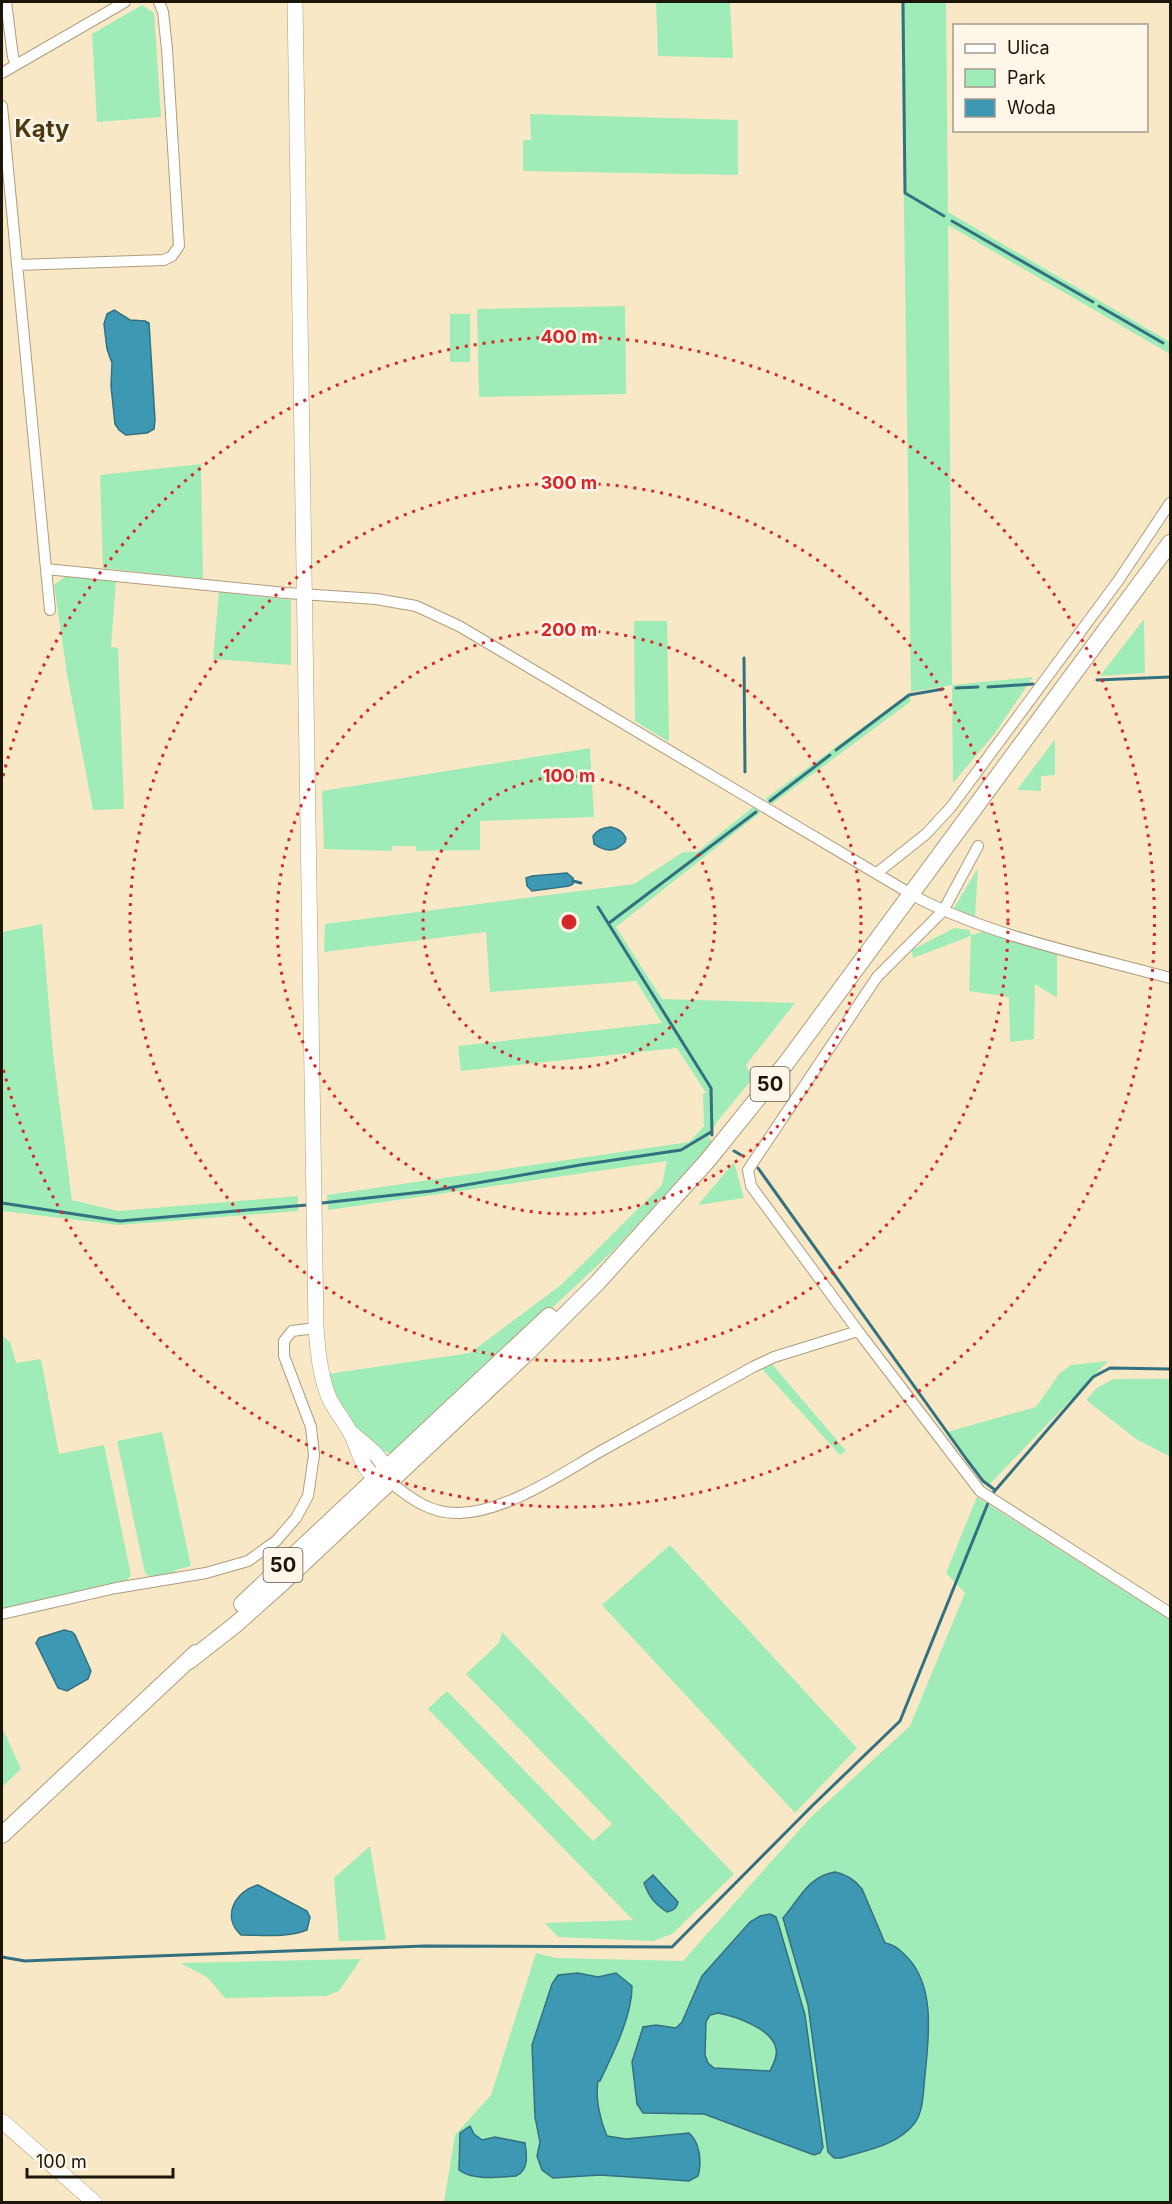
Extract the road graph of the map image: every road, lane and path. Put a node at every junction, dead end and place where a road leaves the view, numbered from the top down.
1 (6, 2) edge
2 (125, 2) edge
3 (159, 2) edge
4 (295, 2) edge
5 (16, 64) junction
6 (2, 73) edge
7 (2, 106) edge
8 (17, 265) junction
9 (1170, 503) edge
10 (1170, 543) edge
11 (46, 569) junction
12 (304, 594) junction
13 (50, 610) dead end
14 (978, 846) dead end
15 (877, 873) junction
16 (911, 894) junction
17 (943, 912) junction
18 (1170, 978) edge
19 (316, 1328) junction
20 (858, 1331) junction
21 (384, 1477) junction
22 (1170, 1613) edge
23 (2, 1614) edge
24 (2, 1835) edge
25 (2, 2121) edge
26 (94, 2202) edge

1 - 5 street
2 - 5 street
3 - 8 street
4 - 12 street
5 - 6 street
7 - 8 street
8 - 11 street
9 - 15 street
10 - 16 main road, 50
11 - 12 street
11 - 13 street
12 - 15 street
12 - 19 street
14 - 17 street
15 - 16 street
16 - 17 street
16 - 21 main road, 50
17 - 18 street
17 - 20 street
19 - 21 street
19 - 23 street
20 - 21 street
20 - 22 street
21 - 24 main road, 50
25 - 26 street

